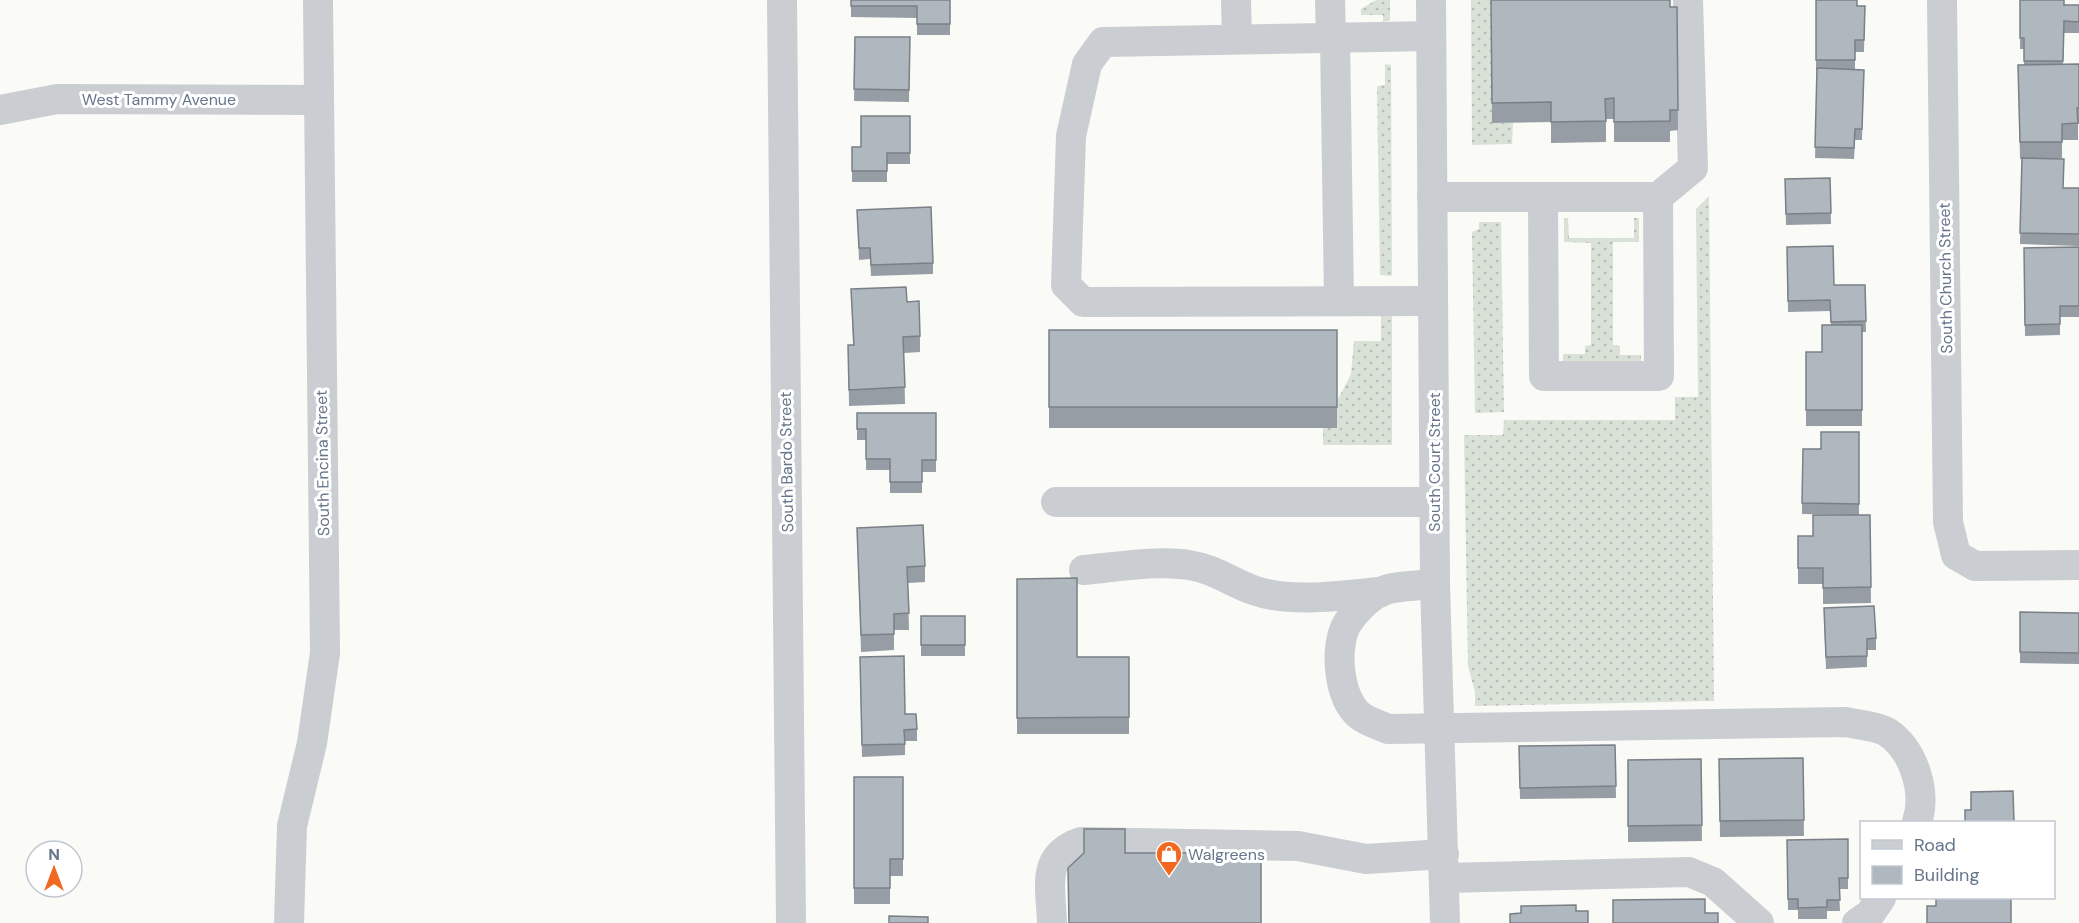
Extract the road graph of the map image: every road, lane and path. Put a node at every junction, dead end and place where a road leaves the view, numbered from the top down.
1 (318, 0) edge
2 (782, 0) edge
3 (1236, 0) edge
4 (1330, 0) edge
5 (1431, 0) edge
6 (1688, 0) edge
7 (1942, 0) edge
8 (1431, 36) junction
9 (1333, 38) junction
10 (1237, 39) junction
11 (318, 100) junction
12 (0, 110) edge
13 (1432, 197) junction
14 (1658, 197) junction
15 (1543, 198) junction
16 (1339, 300) junction
17 (1433, 301) junction
18 (1056, 502) dead end
19 (1434, 502) junction
20 (2079, 565) edge
21 (1084, 570) dead end
22 (1435, 584) junction
23 (1381, 592) junction
24 (1441, 727) junction
25 (1917, 821) edge
26 (1445, 866) junction
27 (1880, 899) edge
28 (289, 923) edge
29 (790, 923) edge
30 (1052, 923) edge
31 (1445, 923) edge
32 (1759, 923) edge
33 (1857, 923) edge

1 - 11 street, South Encina Street
2 - 29 street, South Bardo Street
3 - 10 street
4 - 9 street
5 - 8 street, South Court Street
6 - 14 street
7 - 20 street, South Church Street
8 - 9 street
8 - 13 street, South Court Street
9 - 10 street
9 - 16 street
10 - 16 street
11 - 12 street, West Tammy Avenue
11 - 28 street, South Encina Street
13 - 15 street
13 - 17 street, South Court Street
14 - 15 street
14 - 15 street
16 - 17 street
17 - 19 street, South Court Street
18 - 19 street
19 - 22 street, South Court Street
21 - 23 street
22 - 23 street
22 - 24 street, South Court Street
23 - 24 street
24 - 25 street
24 - 26 street, South Court Street
26 - 30 street
26 - 31 street, South Court Street
26 - 32 street
27 - 33 street

